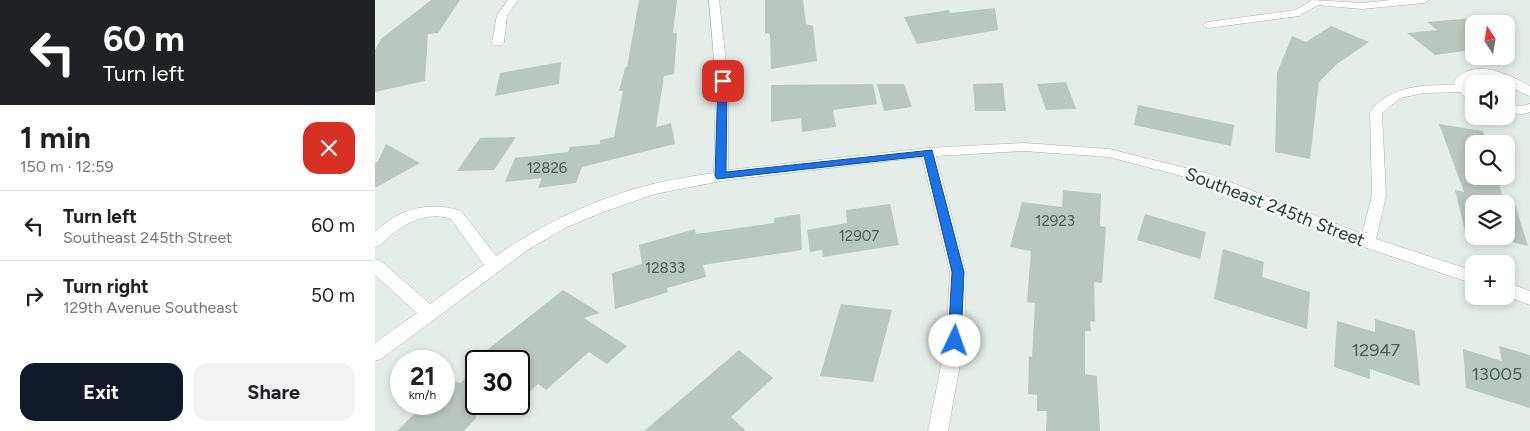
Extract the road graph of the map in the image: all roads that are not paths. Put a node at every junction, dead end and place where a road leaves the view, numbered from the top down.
1 (513, 0) edge
2 (714, 0) edge
3 (1424, 0) edge
4 (1312, 1) edge
5 (1208, 25) dead end
6 (498, 43) dead end
7 (1463, 88) joint
8 (1530, 92) edge
9 (1530, 108) edge
10 (1515, 110) edge
11 (928, 152) junction
12 (721, 176) junction
13 (375, 241) edge
14 (1367, 242) junction
15 (375, 265) edge
16 (494, 266) junction
17 (1465, 275) edge
18 (1515, 293) edge
19 (1530, 298) edge
20 (430, 314) junction
21 (375, 353) edge
22 (938, 431) edge

1 - 6 street
2 - 12 street
3 - 4 street
4 - 5 street
7 - 8 street
7 - 14 street
9 - 10 street
11 - 12 street, Southeast 245th Street
11 - 14 street, Southeast 245th Street
11 - 22 street
12 - 16 street, Southeast 245th Street
13 - 16 street
14 - 17 street, Southeast 245th Street
15 - 20 street
16 - 20 street, Southeast 245th Street
18 - 19 street
20 - 21 street, Southeast 245th Street

